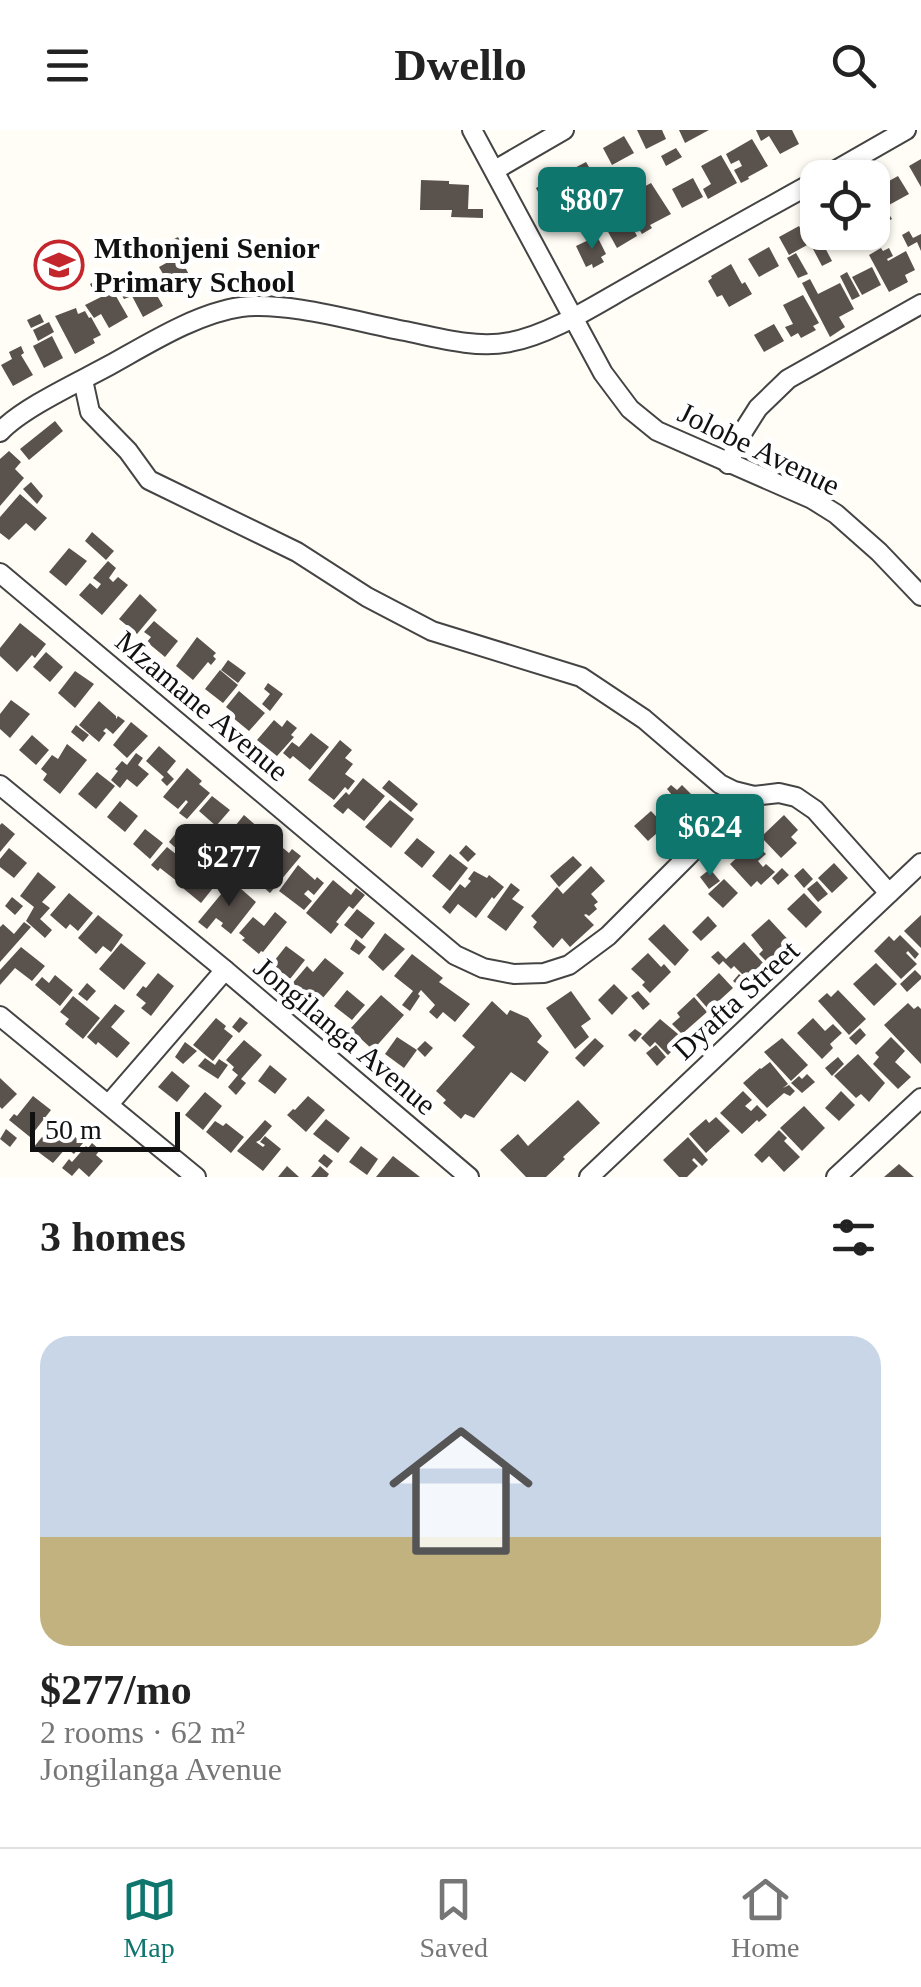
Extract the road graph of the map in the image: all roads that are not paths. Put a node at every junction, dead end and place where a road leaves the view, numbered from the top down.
1 (472, 130) edge
2 (564, 130) edge
3 (906, 130) edge
4 (853, 160) edge
5 (494, 170) junction
6 (800, 190) edge
7 (921, 304) edge
8 (574, 316) junction
9 (82, 380) junction
10 (2, 423) edge
11 (728, 464) junction
12 (0, 573) edge
13 (921, 596) edge
14 (0, 785) edge
15 (754, 796) junction
16 (921, 863) edge
17 (889, 893) junction
18 (225, 970) junction
19 (0, 1016) edge
20 (921, 1098) edge
21 (109, 1104) junction
22 (196, 1177) edge
23 (469, 1177) edge
24 (588, 1177) edge
25 (836, 1177) edge

1 - 5 street, Jolobe Avenue
2 - 5 street
3 - 4 street
5 - 8 street, Jolobe Avenue
6 - 8 street
7 - 11 street
8 - 9 street
8 - 11 street, Jolobe Avenue
9 - 10 street
9 - 15 street
11 - 13 street, Jolobe Avenue
12 - 15 street, Mzamane Avenue
14 - 18 street, Jongilanga Avenue
15 - 17 street
16 - 17 street, Dyafta Street
17 - 24 street, Dyafta Street
18 - 21 street
18 - 23 street, Jongilanga Avenue
19 - 21 street
20 - 25 street
21 - 22 street

